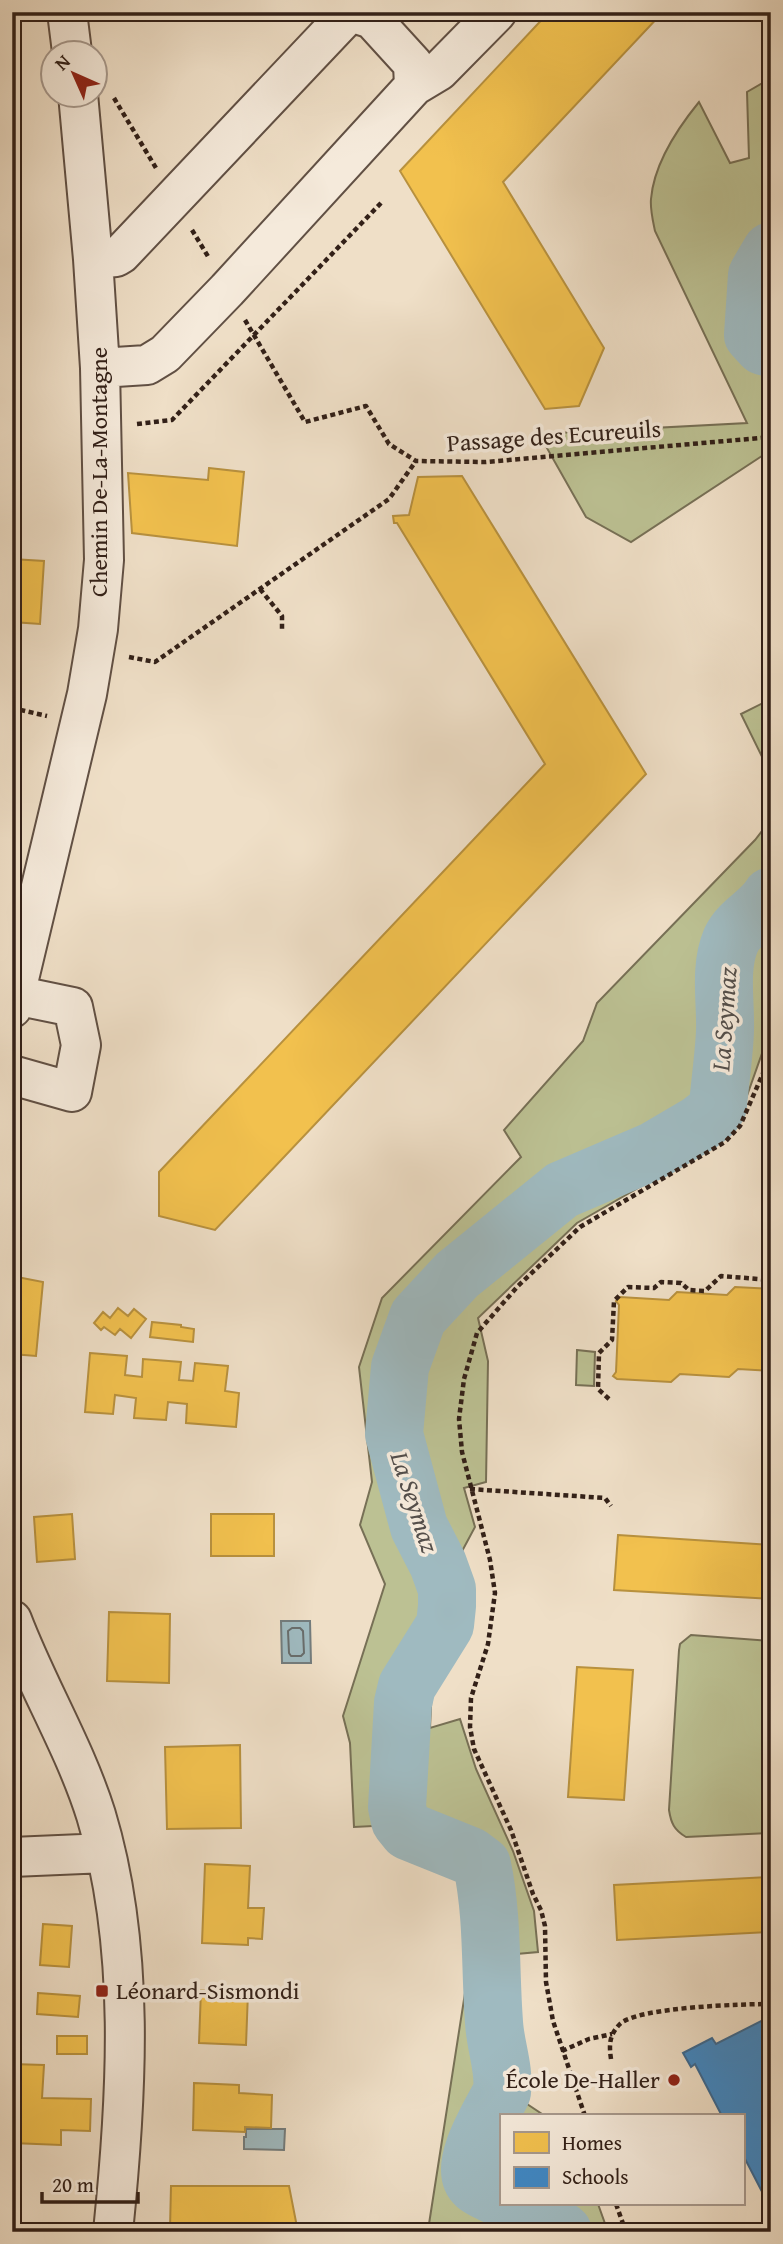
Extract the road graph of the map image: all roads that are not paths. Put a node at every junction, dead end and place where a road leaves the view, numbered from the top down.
1 (67, 12) edge
2 (497, 12) edge
3 (70, 38) edge
4 (414, 86) junction
5 (79, 108) edge
6 (93, 259) junction
7 (100, 368) junction
8 (14, 1001) edge
9 (12, 1075) edge
10 (12, 1620) edge
11 (106, 1853) junction
12 (12, 1857) edge
13 (113, 2232) edge

1 - 3 street
2 - 4 street
4 - 6 street
4 - 7 street
5 - 6 street, Chemin De-La-Montagne
6 - 7 street, Chemin De-La-Montagne
7 - 8 street, Chemin De-La-Montagne
8 - 9 street
10 - 11 street
11 - 12 street
11 - 13 street

